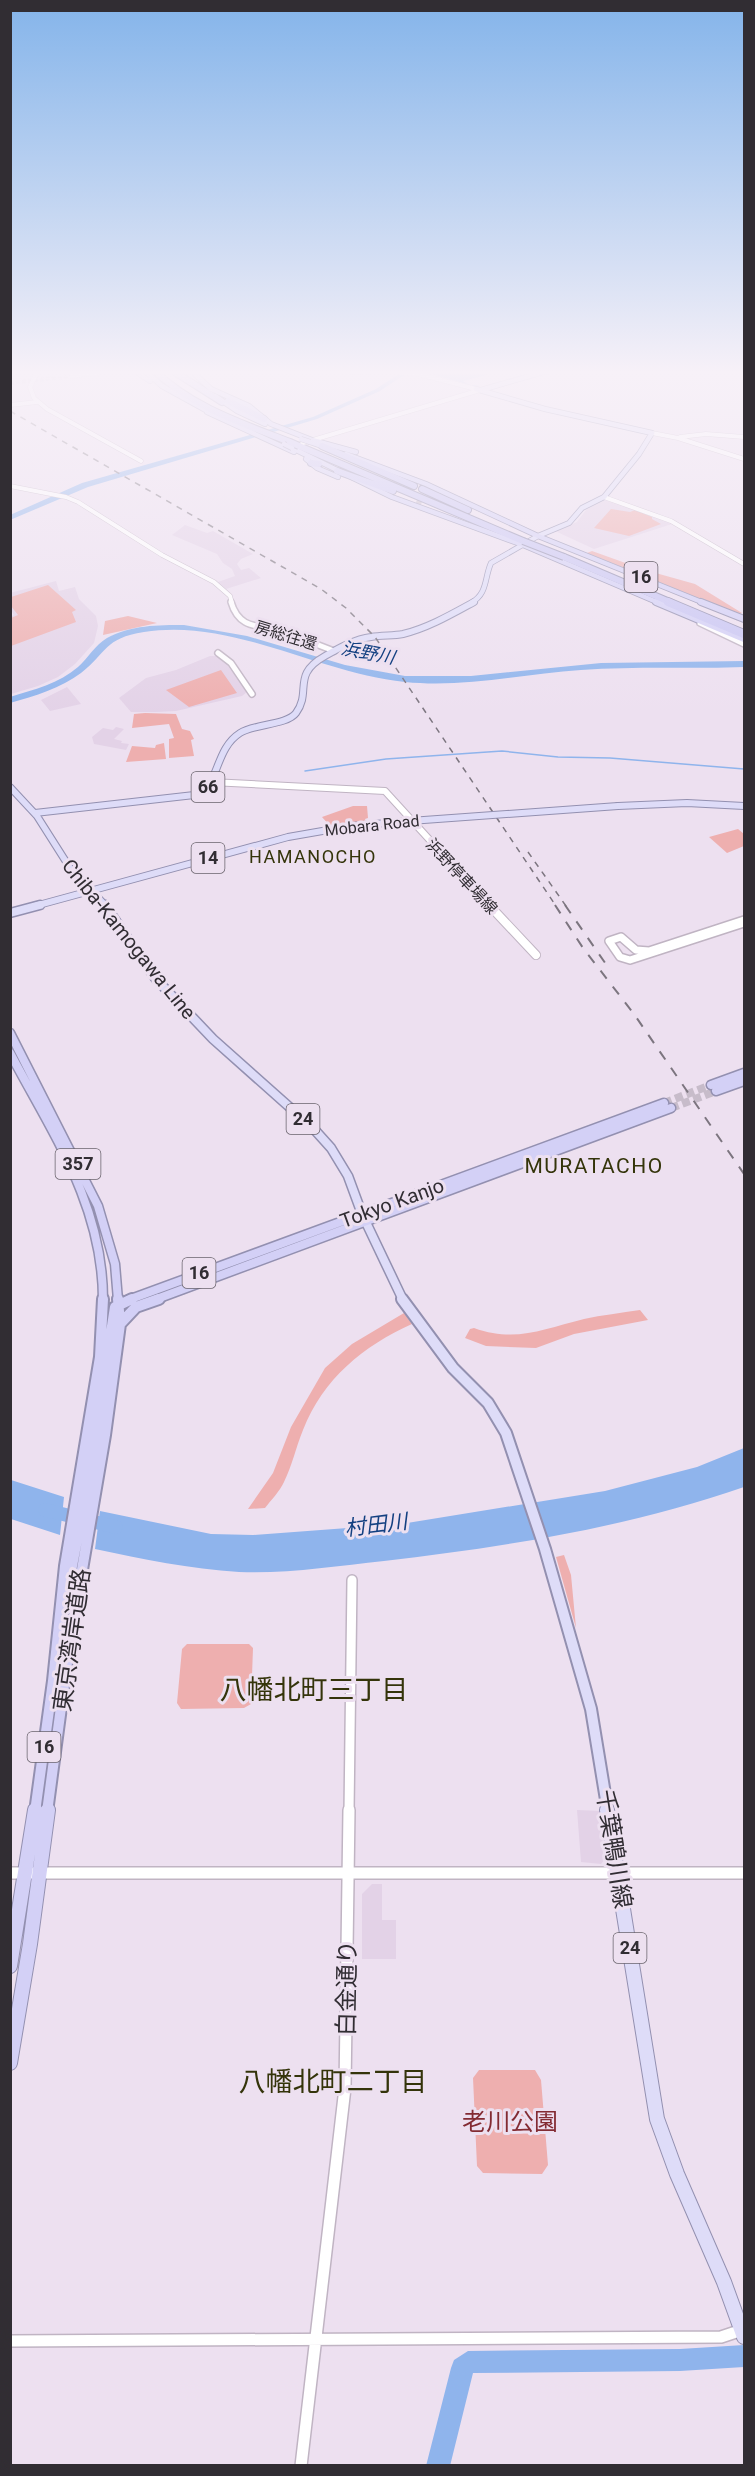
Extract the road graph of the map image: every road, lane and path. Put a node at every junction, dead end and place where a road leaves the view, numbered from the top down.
1 (355, 485) edge
2 (365, 485) edge
3 (376, 485) edge
4 (382, 485) edge
5 (397, 485) edge
6 (397, 485) edge
7 (410, 485) edge
8 (411, 485) edge
9 (427, 485) edge
10 (614, 485) edge
11 (10, 486) edge
12 (414, 486) junction
13 (400, 493) junction
14 (604, 497) junction
15 (436, 513) junction
16 (509, 534) junction
17 (538, 536) junction
18 (524, 540) junction
19 (566, 556) junction
20 (744, 564) edge
21 (616, 586) junction
22 (744, 619) edge
23 (744, 629) edge
24 (744, 634) edge
25 (744, 639) edge
26 (744, 644) edge
27 (334, 651) junction
28 (218, 653) dead end
29 (252, 694) dead end
30 (211, 782) junction
31 (10, 787) edge
32 (744, 806) edge
33 (35, 813) junction
34 (410, 821) junction
35 (91, 891) junction
36 (10, 913) edge
37 (744, 921) edge
38 (636, 950) junction
39 (536, 955) dead end
40 (635, 959) junction
41 (10, 1033) edge
42 (10, 1053) edge
43 (744, 1073) edge
44 (744, 1081) edge
45 (364, 1218) junction
46 (220, 1276) junction
47 (104, 1298) junction
48 (119, 1305) junction
49 (103, 1321) joint
50 (120, 1323) junction
51 (528, 1496) joint
52 (85, 1498) junction
53 (76, 1552) junction
54 (352, 1580) dead end
55 (10, 1873) edge
56 (25, 1873) junction
57 (39, 1873) junction
58 (744, 1873) edge
59 (349, 1874) junction
60 (618, 1874) junction
61 (10, 1966) edge
62 (10, 2063) edge
63 (743, 2333) edge
64 (316, 2338) junction
65 (10, 2341) edge
66 (301, 2466) edge

1 - 15 highway
2 - 15 highway, 16
3 - 13 highway
4 - 13 highway
5 - 16 highway
6 - 18 highway
7 - 12 highway
8 - 12 highway
9 - 17 highway, 16
10 - 14 main road, 66
11 - 27 street, 房総往還
12 - 18 highway
13 - 16 highway
14 - 17 main road, 66
14 - 20 street
15 - 18 highway, 16
16 - 18 highway
17 - 18 main road, 66
17 - 22 highway, 16
18 - 19 highway, bridge
18 - 21 highway, 16
18 - 27 main road, 66
19 - 23 highway
19 - 24 highway
21 - 25 highway, 16
21 - 26 street
27 - 30 main road, 66
28 - 29 street
30 - 33 main road, 66
30 - 34 main road, 浜野停車場線
31 - 33 main road, Chiba-Kamogawa Line / 24
32 - 34 main road, Mobara Road / 14, bridge
33 - 35 main road, Chiba-Kamogawa Line / 24
34 - 35 main road, Mobara Road / 14
34 - 39 main road, 浜野停車場線
35 - 36 main road, Mobara Road / 14
35 - 45 main road, Chiba-Kamogawa Line / 24
37 - 38 street
37 - 40 street
38 - 40 street
38 - 40 street
41 - 48 highway, 357
42 - 47 highway, 357
43 - 44 highway
45 - 45 highway, Tokyo Kanjo / 16
45 - 46 highway, Tokyo Kanjo / 16
45 - 48 highway, Tokyo Kanjo / 16
45 - 51 main road, Chiba-Kamogawa Line / 24
46 - 48 highway, Tokyo Kanjo / 16
46 - 50 highway, Tokyo Kanjo / 16
47 - 48 highway
47 - 49 highway, 357
48 - 50 highway, 357
48 - 52 highway, 16
49 - 52 highway, 東京湾岸道路 / 16
50 - 52 highway, 東京湾岸道路 / 16
51 - 60 main road, 千葉鴨川線 / 24
52 - 53 highway, 東京湾岸道路 / 16
52 - 53 highway, 東京湾岸道路 / 16
53 - 56 highway, 東京湾岸道路 / 16
53 - 57 highway, 東京湾岸道路 / 16
54 - 59 street, 白金通り
55 - 56 street
56 - 57 street
56 - 61 highway, 東京湾岸道路 / 16
57 - 59 street
57 - 62 highway, 東京湾岸道路 / 16
58 - 60 street
59 - 60 street
59 - 64 street, 白金通り
60 - 63 main road, 千葉鴨川線 / 24
63 - 64 street
64 - 65 street
64 - 66 street, 白金通り

